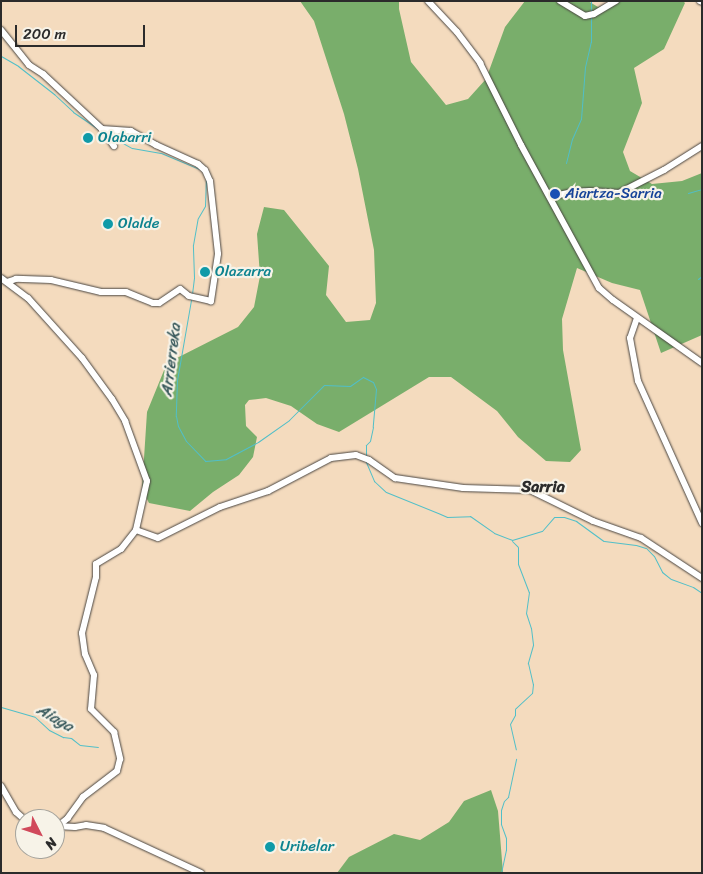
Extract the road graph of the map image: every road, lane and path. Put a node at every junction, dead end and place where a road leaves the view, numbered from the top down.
1 (428, 1) edge
2 (560, 1) edge
3 (616, 1) edge
4 (1, 30) edge
5 (102, 129) junction
6 (114, 146) dead end
7 (702, 146) edge
8 (550, 197) junction
9 (4, 280) edge
10 (637, 318) junction
11 (702, 363) edge
12 (702, 523) edge
13 (136, 530) junction
14 (702, 578) edge
15 (1, 786) edge
16 (15, 810) edge
17 (65, 820) edge
18 (65, 827) edge
19 (201, 873) edge

1 - 8 street
2 - 3 street
4 - 5 street
5 - 6 street
5 - 9 street
7 - 8 street
8 - 10 street
9 - 13 street
10 - 11 street
10 - 12 street
13 - 14 street
13 - 17 street
15 - 16 street
18 - 19 street

